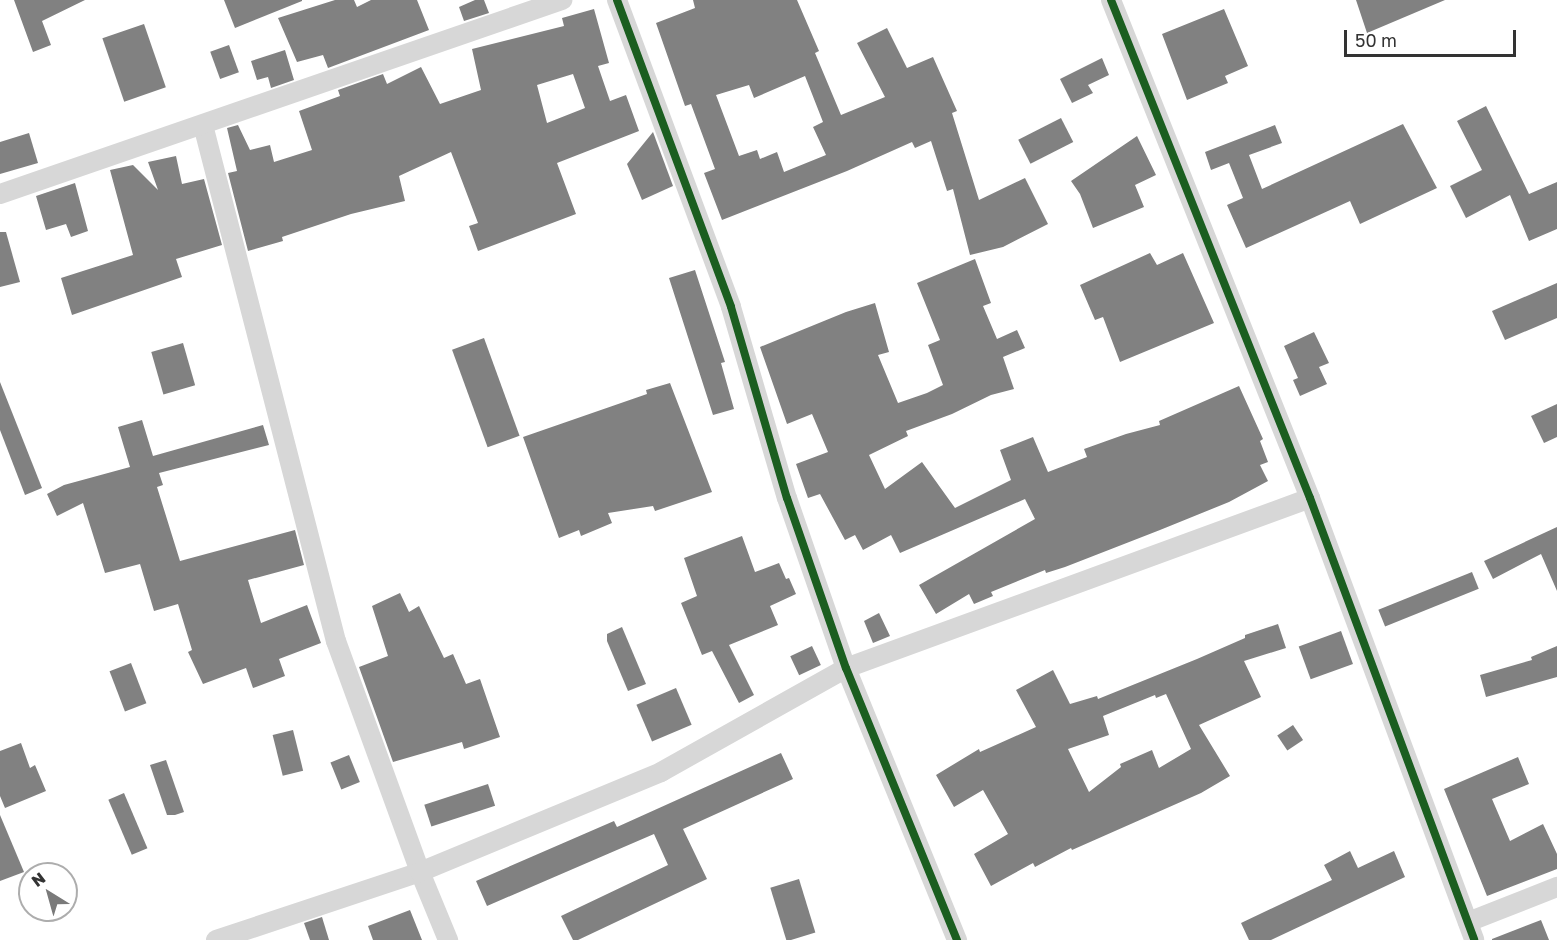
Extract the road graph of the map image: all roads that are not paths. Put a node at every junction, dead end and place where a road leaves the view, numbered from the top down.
1 (562, 0) edge
2 (617, 0) edge
3 (1111, 0) edge
4 (203, 124) junction
5 (0, 194) edge
6 (1310, 498) junction
7 (846, 668) junction
8 (420, 872) junction
9 (1557, 887) edge
10 (1471, 931) edge
11 (216, 940) edge
12 (448, 940) edge
13 (957, 940) edge

1 - 4 street
2 - 7 street
3 - 6 street
4 - 5 street
4 - 8 street
6 - 7 street
6 - 10 street
7 - 8 street
7 - 13 street
8 - 11 street
8 - 12 street
9 - 10 street

